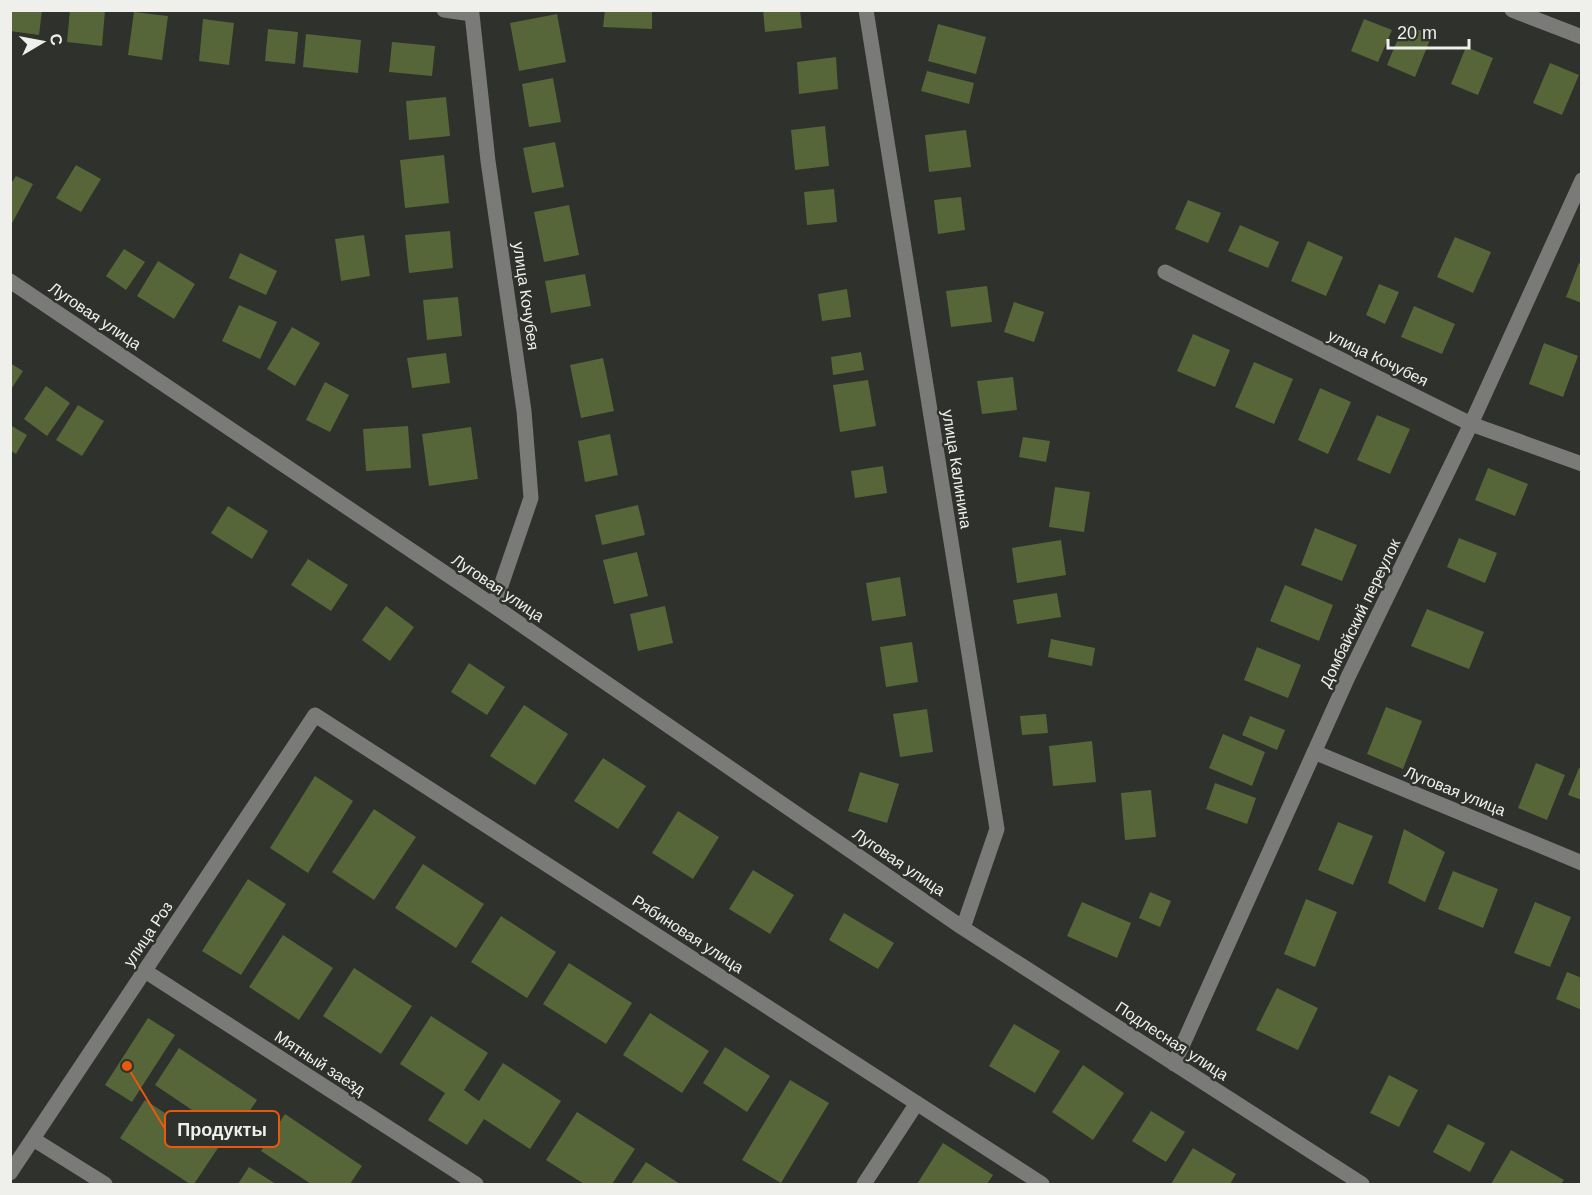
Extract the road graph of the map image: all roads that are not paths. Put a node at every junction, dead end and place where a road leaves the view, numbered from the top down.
1 (444, 10) edge
2 (866, 10) edge
3 (1512, 10) edge
4 (1581, 38) edge
5 (1581, 180) edge
6 (1165, 272) dead end
7 (10, 280) edge
8 (1471, 424) junction
9 (1581, 464) edge
10 (494, 606) junction
11 (315, 715) joint
12 (1314, 752) junction
13 (1581, 863) edge
14 (963, 928) junction
15 (145, 971) junction
16 (1174, 1064) junction
17 (917, 1103) junction
18 (33, 1139) junction
19 (10, 1173) edge
20 (105, 1185) edge
21 (477, 1185) edge
22 (864, 1185) edge
23 (1042, 1185) edge
24 (1362, 1185) edge

1 - 10 street, улица Кочубея
2 - 14 street, улица Калинина
3 - 4 street
5 - 8 street, Домбайский переулок
6 - 8 street, улица Кочубея
7 - 10 street, Луговая улица
8 - 9 street, улица Кочубея
8 - 12 street, Домбайский переулок
10 - 14 street, Луговая улица
11 - 15 street, улица Роз
11 - 17 street, Рябиновая улица
12 - 13 street, Луговая улица
12 - 16 street, Домбайский переулок
14 - 16 street, Подлесная улица
15 - 18 street, улица Роз
15 - 21 street, Мятный заезд
16 - 24 street, Подлесная улица
17 - 22 street
17 - 23 street, Рябиновая улица
18 - 19 street, улица Роз
18 - 20 street

